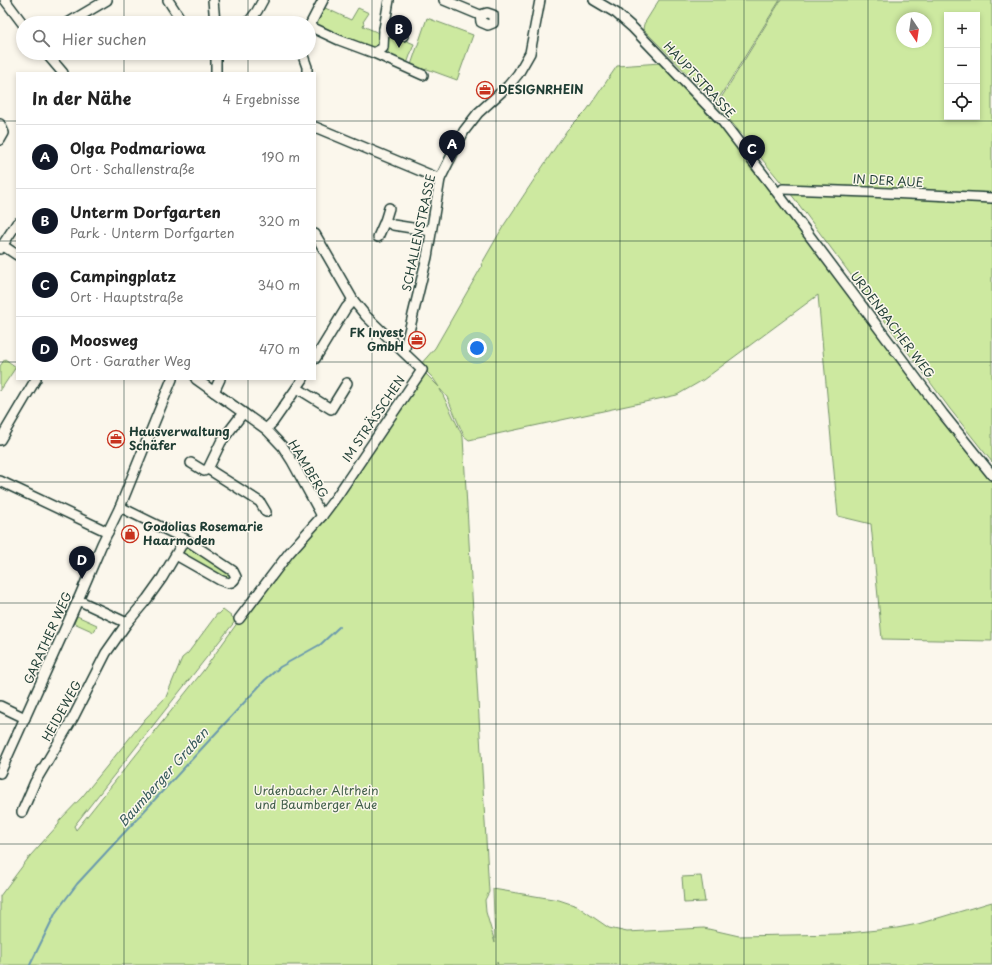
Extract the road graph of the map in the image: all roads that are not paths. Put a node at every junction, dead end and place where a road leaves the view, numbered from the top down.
1 (4, 0) edge
2 (108, 0) edge
3 (168, 0) edge
4 (213, 0) edge
5 (263, 0) edge
6 (323, 0) edge
7 (389, 0) edge
8 (444, 0) edge
9 (540, 0) edge
10 (594, 0) edge
11 (480, 15) dead end
12 (17, 16) edge
13 (80, 16) edge
14 (178, 16) edge
15 (214, 16) edge
16 (253, 16) edge
17 (315, 16) edge
18 (384, 29) junction
19 (316, 30) edge
20 (403, 36) dead end
21 (383, 48) junction
22 (374, 53) junction
23 (52, 60) edge
24 (216, 60) edge
25 (304, 60) edge
26 (389, 60) junction
27 (62, 72) edge
28 (216, 72) edge
29 (307, 72) edge
30 (422, 75) dead end
31 (0, 124) edge
32 (316, 127) edge
33 (0, 140) edge
34 (440, 179) junction
35 (779, 189) junction
36 (992, 198) edge
37 (389, 208) dead end
38 (385, 221) junction
39 (16, 224) edge
40 (431, 231) junction
41 (316, 236) edge
42 (378, 237) dead end
43 (1, 247) edge
44 (16, 254) edge
45 (353, 300) junction
46 (409, 333) junction
47 (391, 339) junction
48 (404, 352) junction
49 (316, 357) edge
50 (35, 380) edge
51 (172, 380) edge
52 (197, 380) edge
53 (220, 380) edge
54 (301, 380) edge
55 (347, 382) dead end
56 (297, 388) junction
57 (214, 392) junction
58 (243, 413) junction
59 (266, 429) junction
60 (0, 440) edge
61 (191, 463) dead end
62 (208, 469) junction
63 (992, 475) edge
64 (0, 480) edge
65 (120, 507) junction
66 (266, 512) dead end
67 (322, 516) junction
68 (108, 532) junction
69 (185, 539) junction
70 (176, 555) junction
71 (78, 600) junction
72 (239, 619) dead end
73 (127, 623) junction
74 (0, 706) edge
75 (25, 718) junction
76 (0, 773) edge
77 (22, 812) dead end

1 - 12 street
2 - 13 street
3 - 14 street
4 - 15 street
5 - 16 street
6 - 17 street
7 - 18 street
8 - 11 street
9 - 34 street, SCHALLENSTRASSE
10 - 35 street, HAUPTSTRASSE
18 - 20 street
18 - 21 street
19 - 22 street
21 - 22 street
21 - 26 street
22 - 26 street
23 - 27 street
24 - 28 street
25 - 29 street
26 - 30 street
31 - 33 street
32 - 34 street
34 - 40 street, SCHALLENSTRASSE
35 - 36 street, IN DER AUE
35 - 63 street, URDENBACHER WEG
37 - 38 street
38 - 40 street
38 - 42 street
39 - 43 street
40 - 46 street, SCHALLENSTRASSE
41 - 45 street, IM STRÄSSCHEN
43 - 44 street
45 - 47 street, IM STRÄSSCHEN
45 - 49 street
46 - 47 street
46 - 48 street, SCHALLENSTRASSE
47 - 48 street, IM STRÄSSCHEN
48 - 67 street, IM STRÄSSCHEN
50 - 60 street
51 - 65 street, GARATHER WEG
52 - 57 street, HAMBERG
53 - 57 street
54 - 56 street
55 - 56 street
56 - 59 street
57 - 58 street, HAMBERG
58 - 59 street, HAMBERG
58 - 62 street
59 - 67 street, HAMBERG
61 - 62 street
62 - 66 street
64 - 68 street
65 - 68 street, GARATHER WEG
65 - 69 street
67 - 72 street, IM STRÄSSCHEN
68 - 71 street, GARATHER WEG
69 - 70 street, HEIDEWEG
69 - 70 street
70 - 73 street, HEIDEWEG
71 - 73 street
71 - 75 street, GARATHER WEG
73 - 77 street, HEIDEWEG
74 - 75 street
75 - 76 street, GARATHER WEG

